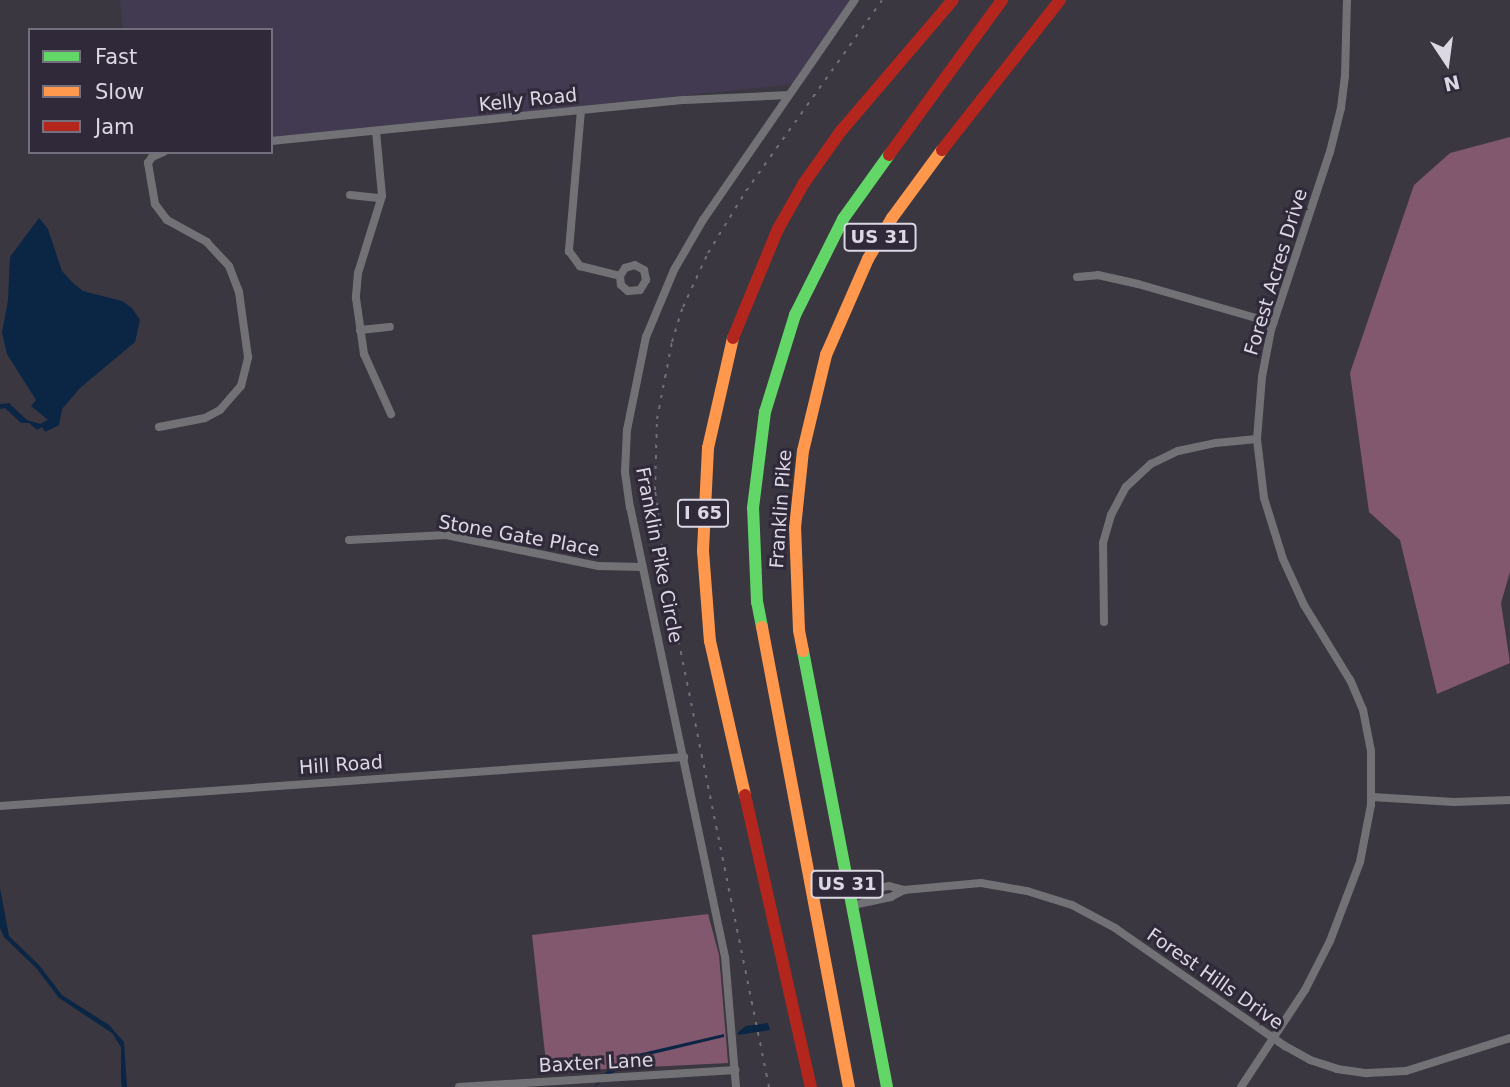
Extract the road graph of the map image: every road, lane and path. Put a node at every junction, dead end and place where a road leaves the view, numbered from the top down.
1 (855, 0) edge
2 (951, 0) edge
3 (1002, 0) edge
4 (1059, 0) edge
5 (1347, 0) edge
6 (789, 95) junction
7 (581, 110) junction
8 (376, 131) junction
9 (273, 141) edge
10 (159, 154) edge
11 (349, 195) dead end
12 (381, 198) junction
13 (620, 276) dead end
14 (1077, 277) dead end
15 (1273, 323) junction
16 (390, 327) dead end
17 (360, 330) junction
18 (391, 414) dead end
19 (159, 427) dead end
20 (1257, 439) junction
21 (349, 540) dead end
22 (642, 567) junction
23 (1104, 622) dead end
24 (684, 757) junction
25 (1372, 797) junction
26 (1510, 800) edge
27 (0, 806) edge
28 (904, 890) junction
29 (849, 892) junction
30 (852, 905) junction
31 (1273, 1038) junction
32 (1510, 1038) edge
33 (735, 1070) junction
34 (459, 1087) edge
35 (736, 1087) edge
36 (811, 1087) edge
37 (849, 1087) edge
38 (887, 1087) edge
39 (1241, 1087) edge

1 - 6 street, Franklin Pike Circle
2 - 36 main road, I 65
3 - 37 main road, I 65
4 - 29 main road, Franklin Pike / US 31
5 - 15 street, Forest Acres Drive
6 - 7 street, Kelly Road
6 - 22 street, Franklin Pike Circle
7 - 8 street, Kelly Road
7 - 13 street
8 - 9 street, Kelly Road
8 - 12 street
10 - 19 street
11 - 12 street
12 - 17 street
14 - 15 street
15 - 20 street, Forest Acres Drive
16 - 17 street
17 - 18 street
20 - 23 street
20 - 25 street, Forest Acres Drive
21 - 22 street, Stone Gate Place
22 - 24 street, Franklin Pike Circle
24 - 27 street, Hill Road
24 - 33 street, Franklin Pike Circle
25 - 26 street
25 - 31 street, Forest Acres Drive
28 - 29 street, Forest Hills Drive
28 - 30 street, Forest Hills Drive
28 - 31 street, Forest Hills Drive
29 - 30 main road, Franklin Pike / US 31
30 - 38 main road, Franklin Pike / US 31
31 - 32 street, Forest Hills Drive
31 - 39 street, Forest Acres Drive
33 - 34 street, Baxter Lane
33 - 35 street, Franklin Pike Circle

